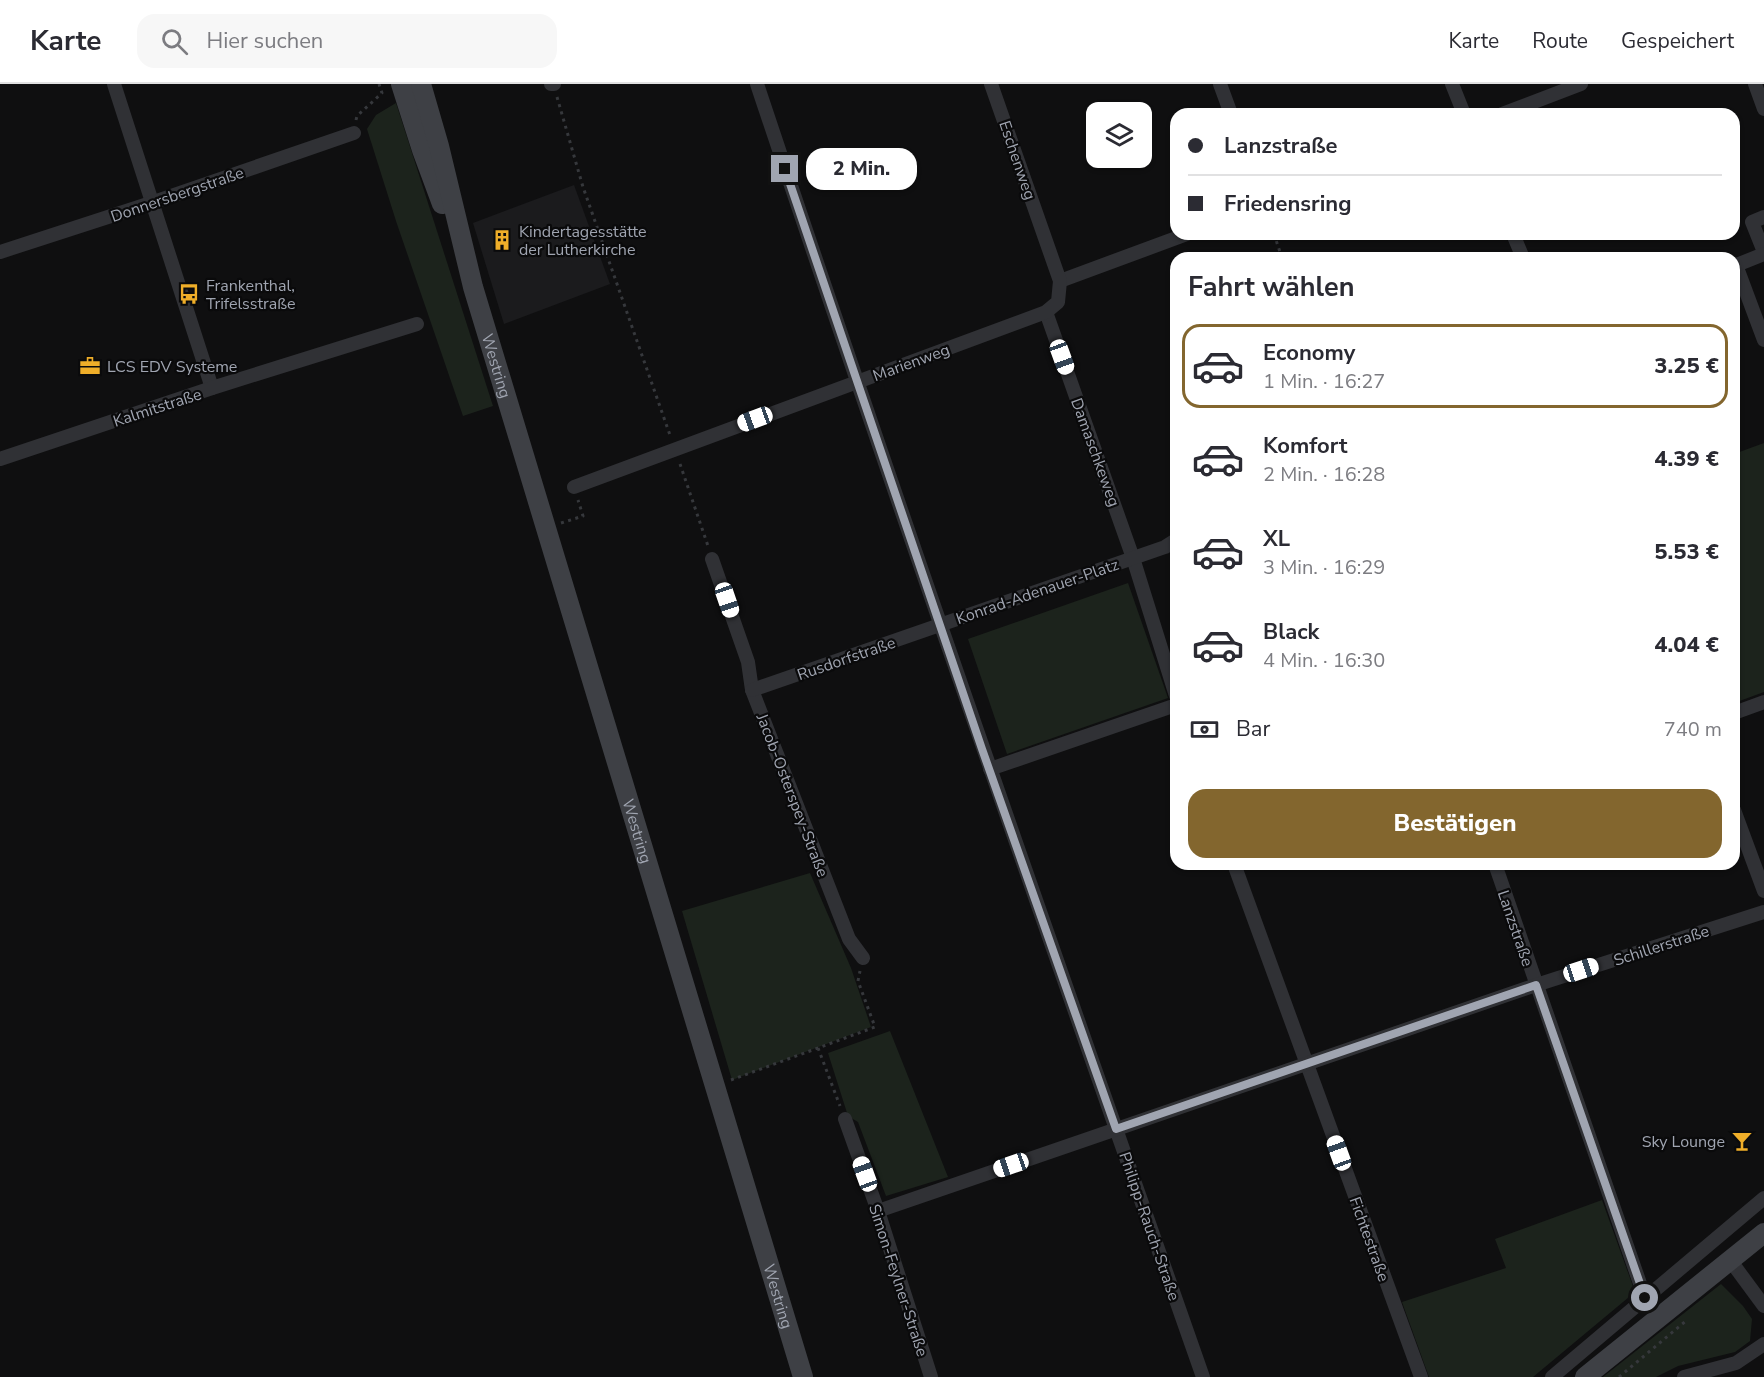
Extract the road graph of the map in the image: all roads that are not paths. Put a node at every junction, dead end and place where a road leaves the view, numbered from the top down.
1 (114, 84) edge
2 (401, 84) edge
3 (421, 84) edge
4 (757, 84) edge
5 (991, 84) edge
6 (1220, 84) edge
7 (1452, 84) edge
8 (1581, 84) edge
9 (1755, 84) edge
10 (1229, 108) edge
11 (1462, 108) edge
12 (1518, 108) edge
13 (1764, 109) edge
14 (354, 133) road end
15 (151, 203) junction
16 (1764, 217) edge
17 (1171, 240) edge
18 (0, 252) edge
19 (1764, 253) edge
20 (1740, 263) edge
21 (1740, 278) edge
22 (1060, 281) junction
23 (473, 287) junction
24 (1046, 312) junction
25 (417, 324) dead end
26 (1764, 340) edge
27 (856, 382) junction
28 (212, 388) junction
29 (0, 459) edge
30 (574, 487) road end
31 (1170, 544) edge
32 (1133, 558) junction
33 (712, 559) road end
34 (940, 625) junction
35 (1170, 677) edge
36 (752, 690) junction
37 (1764, 702) edge
38 (1170, 707) edge
39 (1740, 711) edge
40 (990, 769) junction
41 (1740, 824) edge
42 (1236, 870) edge
43 (1497, 870) edge
44 (1761, 873) edge
45 (1764, 891) edge
46 (1764, 912) edge
47 (863, 958) road end
48 (1536, 985) junction
49 (1307, 1064) junction
50 (845, 1119) road end
51 (1116, 1129) junction
52 (1764, 1198) edge
53 (878, 1211) junction
54 (1764, 1233) edge
55 (1730, 1260) junction
56 (1645, 1298) junction
57 (1764, 1306) edge
58 (1764, 1344) edge
59 (1702, 1374) edge
60 (803, 1377) edge
61 (931, 1377) edge
62 (1203, 1377) edge
63 (1420, 1377) edge
64 (1552, 1377) edge
65 (1585, 1377) edge
66 (1684, 1377) edge

1 - 15 street
2 - 23 main road, Westring
3 - 23 main road, Westring
4 - 27 street, Philipp-Rauch-Straße
5 - 22 street, Eschenweg
6 - 10 street
7 - 11 street
8 - 12 street
9 - 13 street
14 - 15 street, Donnersbergstraße
15 - 18 street, Donnersbergstraße
15 - 28 street
16 - 19 street
17 - 22 street
19 - 20 street
21 - 26 street
22 - 24 street
23 - 60 main road, Westring
24 - 27 street, Marienweg
24 - 32 street, Damaschkeweg
25 - 28 street, Kalmitstraße
27 - 30 street, Marienweg
27 - 34 street, Philipp-Rauch-Straße
28 - 29 street, Kalmitstraße
31 - 32 street
32 - 34 street, Konrad-Adenauer-Platz
32 - 35 street, Konrad-Adenauer-Platz
33 - 36 street, Jacob-Osterspey-Straße
34 - 36 street, Rusdorfstraße
34 - 40 street, Philipp-Rauch-Straße
36 - 47 street, Jacob-Osterspey-Straße
37 - 39 street
38 - 40 street
40 - 51 street, Philipp-Rauch-Straße
41 - 44 street
42 - 49 street, Fichtestraße
43 - 48 street, Lanzstraße
44 - 45 street
46 - 48 street, Schillerstraße
48 - 49 street, Schillerstraße
48 - 56 street, Lanzstraße
49 - 51 street, Schillerstraße
49 - 63 street, Fichtestraße
50 - 53 street, Simon-Feylner-Straße
51 - 53 street, Schillerstraße
51 - 62 street, Philipp-Rauch-Straße
52 - 56 street
53 - 61 street, Simon-Feylner-Straße
54 - 55 main road
55 - 57 street
55 - 65 main road
56 - 64 street
58 - 59 street
59 - 66 street

